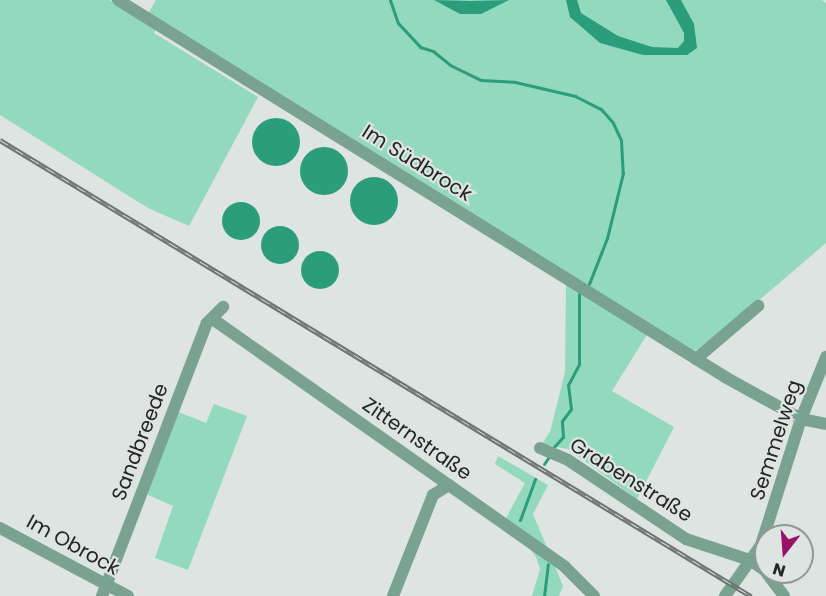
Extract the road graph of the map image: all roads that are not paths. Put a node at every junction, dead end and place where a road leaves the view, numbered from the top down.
1 (118, 0) edge
2 (758, 306) dead end
3 (223, 307) dead end
4 (214, 320) junction
5 (826, 357) edge
6 (696, 359) junction
7 (801, 419) junction
8 (826, 424) edge
9 (540, 448) dead end
10 (449, 485) junction
11 (0, 528) edge
12 (750, 560) junction
13 (754, 563) edge
14 (104, 590) edge
15 (128, 596) edge
16 (393, 596) edge
17 (594, 596) edge
18 (726, 596) edge

1 - 6 street, Im Südbrock
2 - 6 street
3 - 4 street, Sandbreede
4 - 10 street, Zitternstraße
4 - 14 street, Sandbreede
5 - 7 street, Semmelweg
6 - 7 street, Im Südbrock
7 - 8 street, Im Südbrock
7 - 12 street, Semmelweg
9 - 12 street, Grabenstraße
10 - 16 street
10 - 17 street, Zitternstraße
11 - 14 street, Im Obrock
12 - 13 street, Grabenstraße
12 - 18 street, Semmelweg
14 - 15 street, Im Obrock

